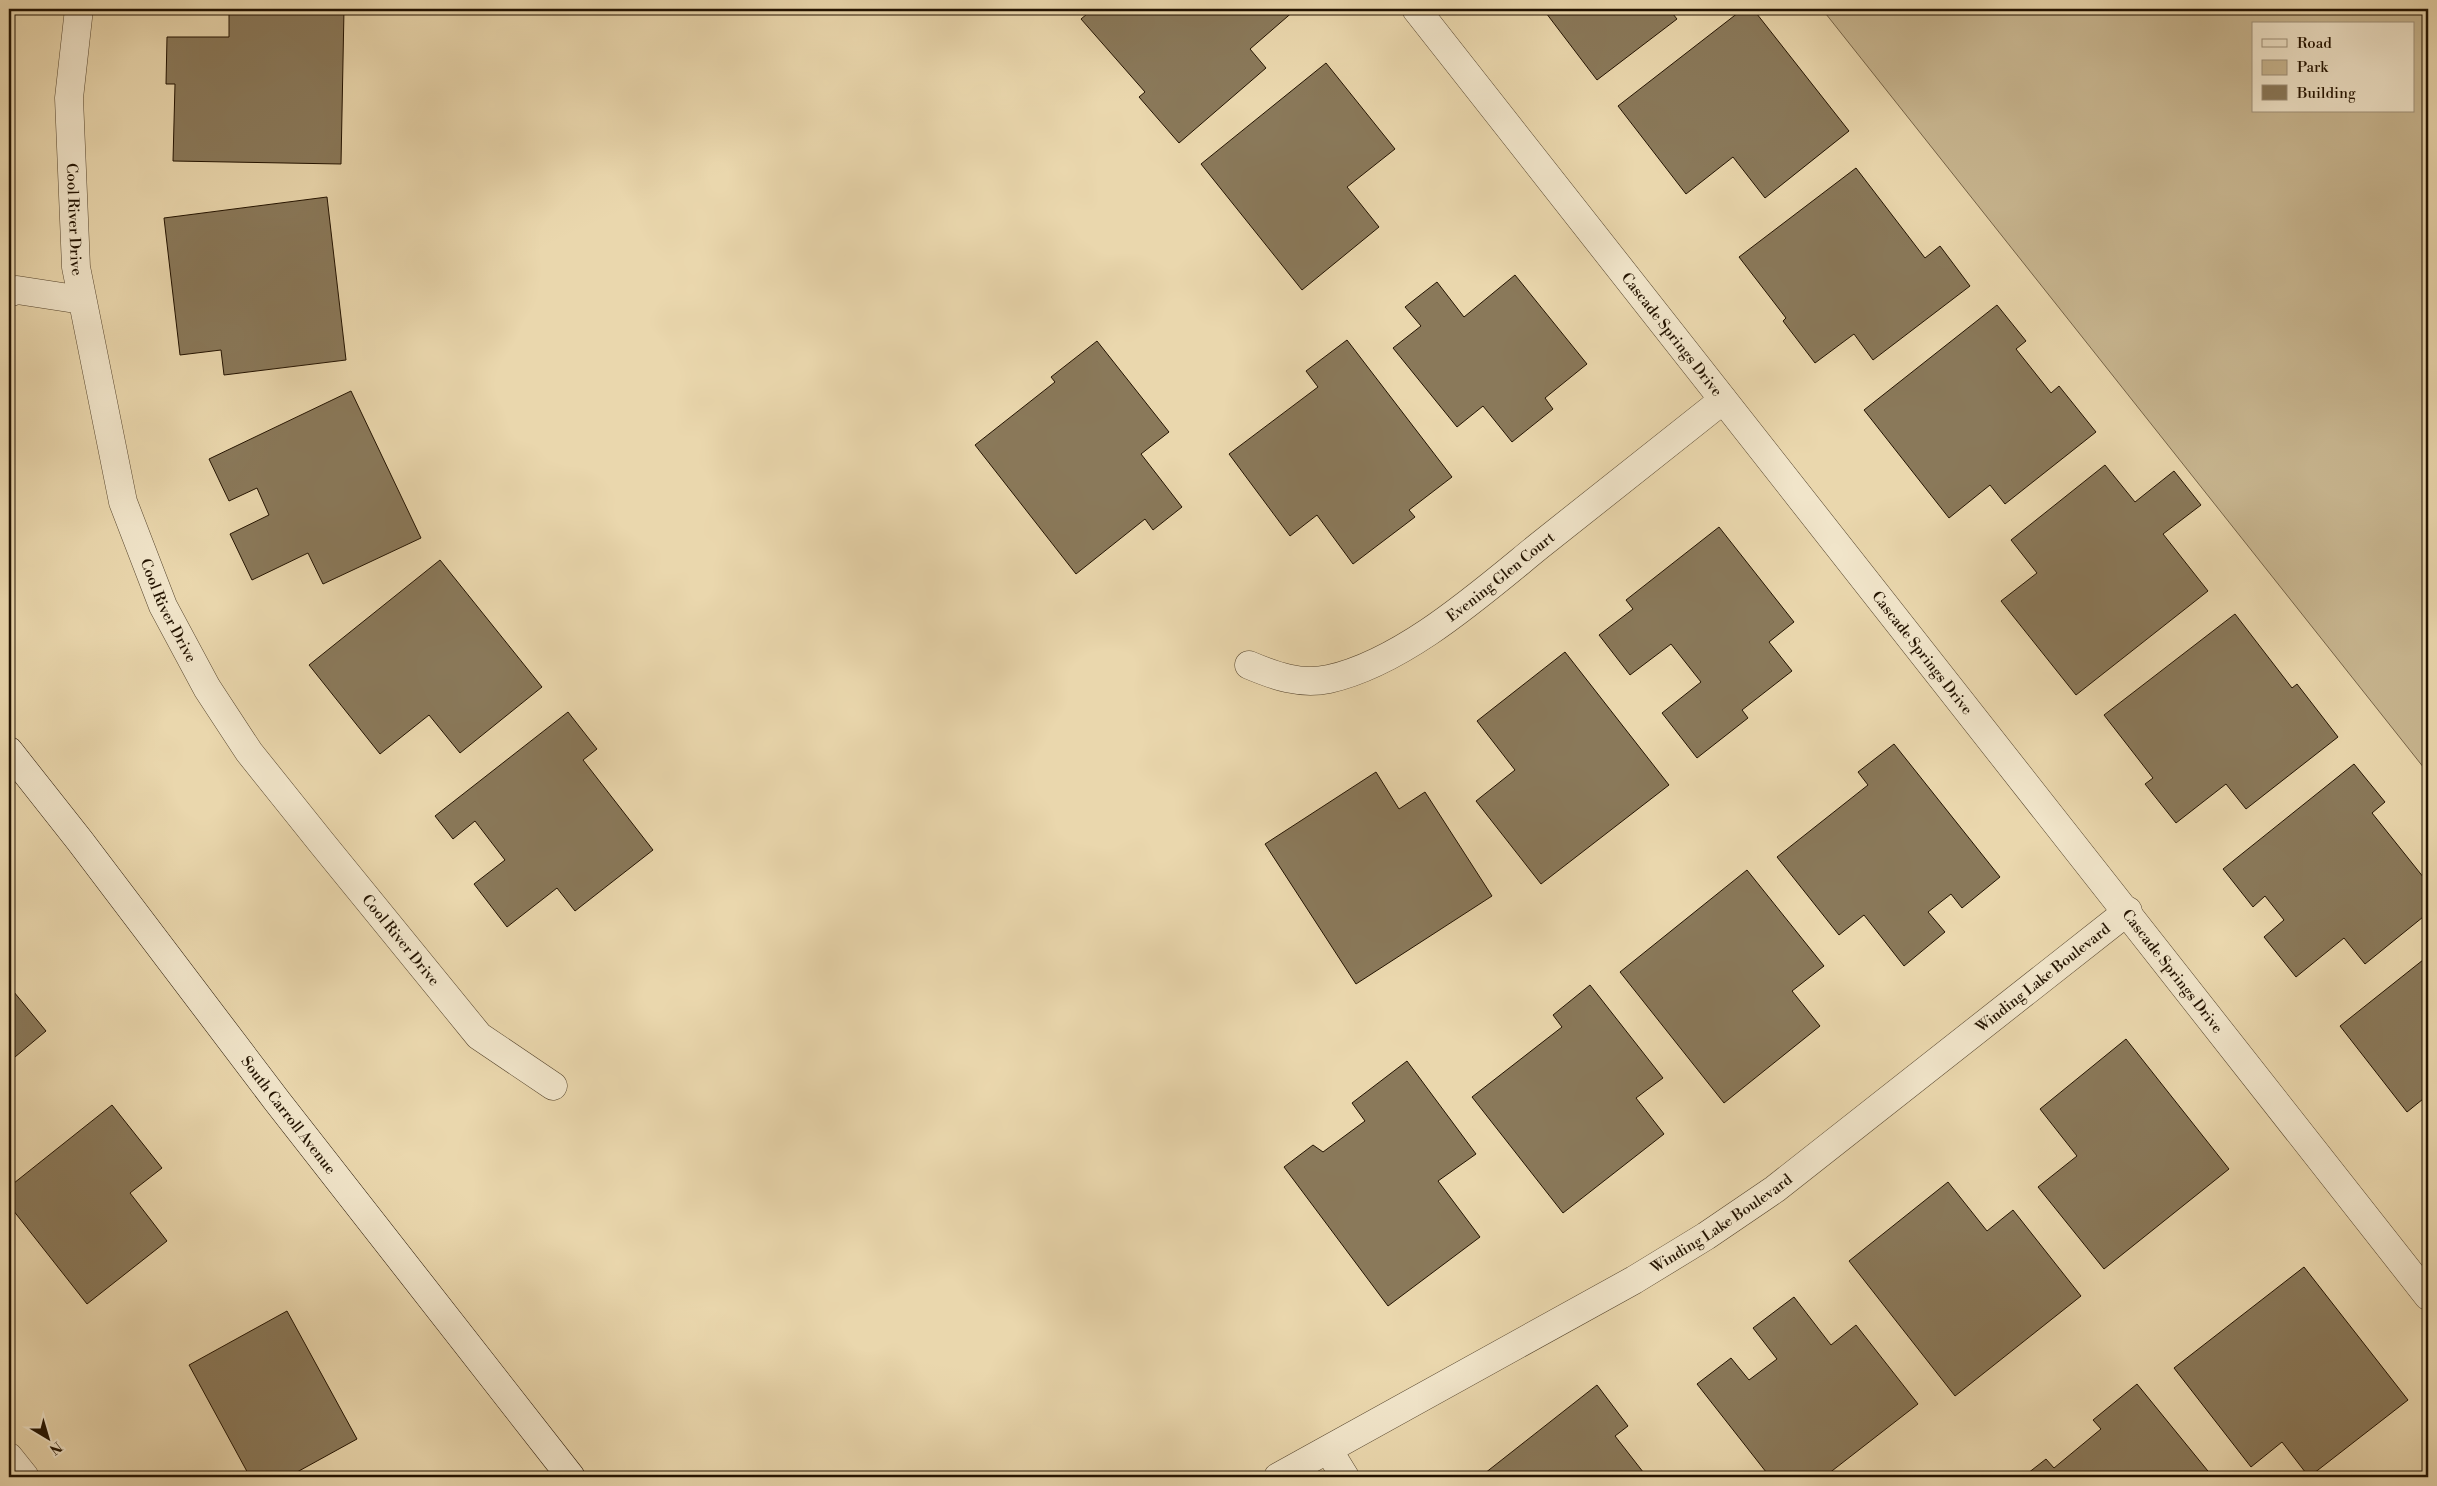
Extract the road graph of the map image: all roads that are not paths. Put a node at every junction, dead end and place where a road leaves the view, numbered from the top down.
1 (79, 9) edge
2 (1416, 9) edge
3 (9, 293) edge
4 (82, 300) junction
5 (1723, 400) junction
6 (1249, 665) dead end
7 (9, 751) edge
8 (2128, 911) junction
9 (553, 1086) dead end
10 (2428, 1296) edge
11 (1329, 1450) junction
12 (9, 1457) edge
13 (25, 1477) edge
14 (571, 1477) edge
15 (1278, 1477) edge
16 (1345, 1477) edge

1 - 4 street, Cool River Drive
2 - 5 street, Cascade Springs Drive
3 - 4 street
4 - 9 street, Cool River Drive
5 - 6 street, Evening Glen Court
5 - 8 street, Cascade Springs Drive
7 - 14 street, South Carroll Avenue
8 - 10 street, Cascade Springs Drive
8 - 11 street, Winding Lake Boulevard
11 - 15 street, Winding Lake Boulevard
11 - 16 street
12 - 13 street

